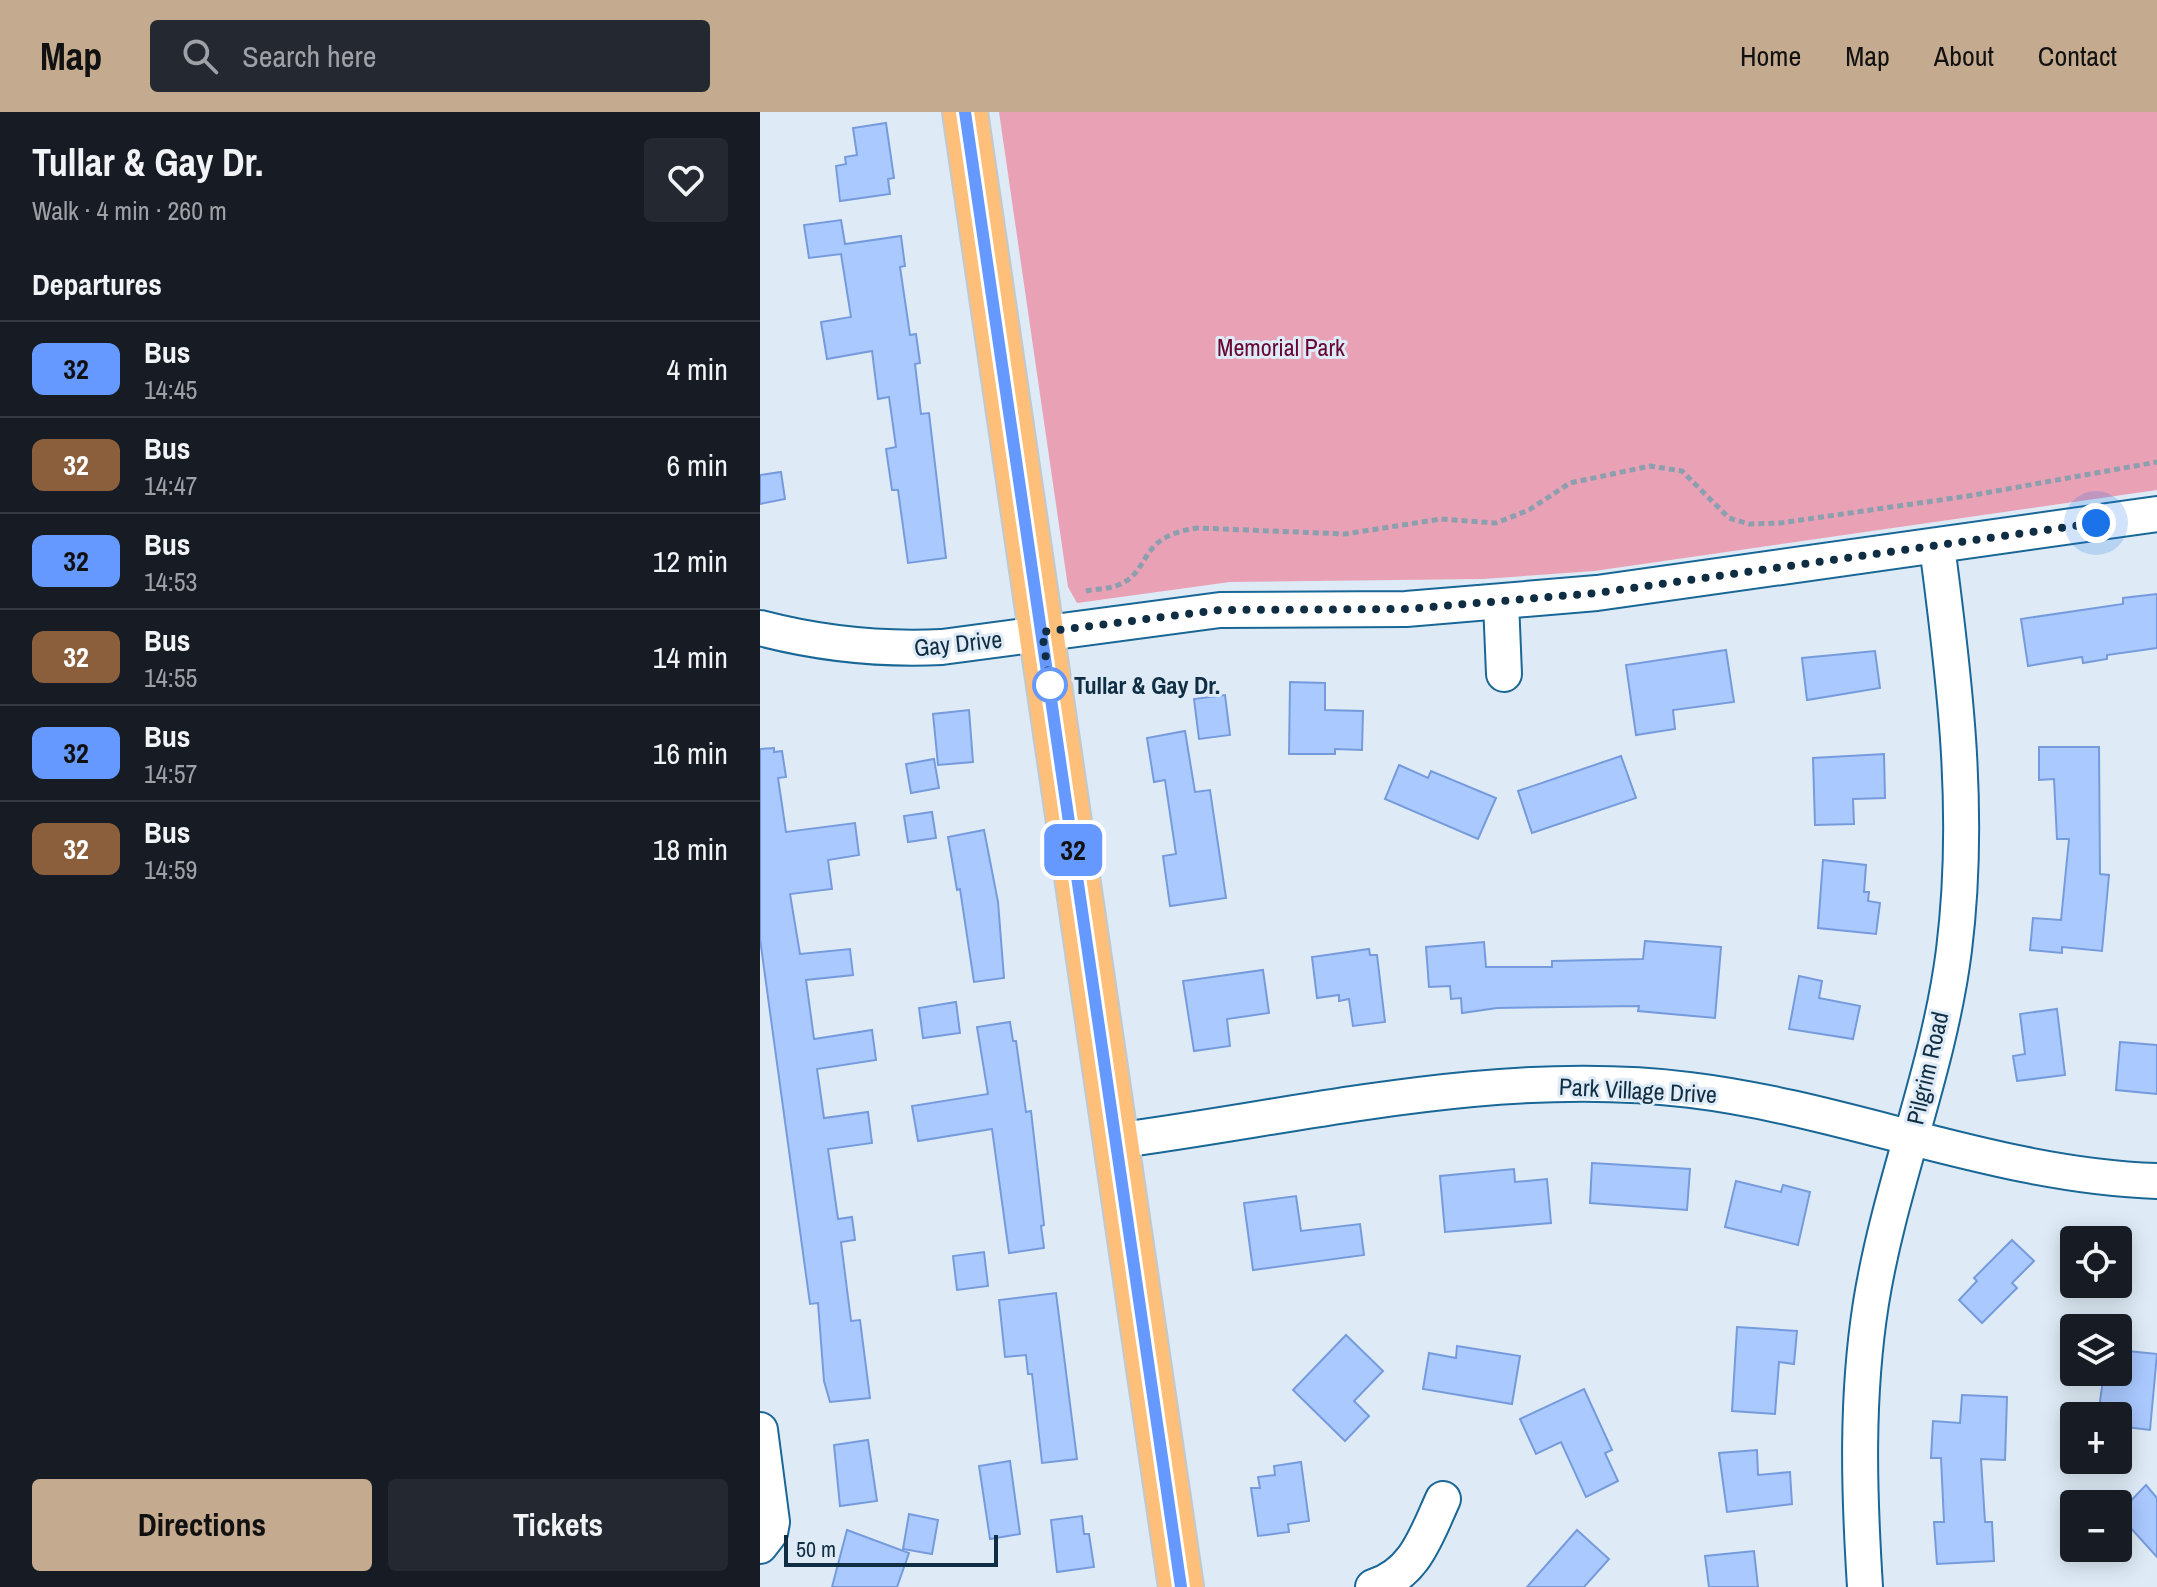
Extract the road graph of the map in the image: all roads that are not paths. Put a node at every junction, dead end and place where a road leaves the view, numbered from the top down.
1 (965, 112) edge
2 (2157, 514) edge
3 (1937, 546) junction
4 (1501, 602) junction
5 (760, 628) edge
6 (1042, 632) junction
7 (1504, 674) dead end
8 (1911, 1136) junction
9 (1114, 1141) junction
10 (2157, 1181) edge
11 (760, 1430) edge
12 (1443, 1499) dead end
13 (760, 1546) edge
14 (1181, 1587) edge
15 (1373, 1587) edge
16 (1865, 1587) edge

1 - 6 main road
2 - 3 street, Gay Drive
3 - 4 street, Gay Drive
3 - 8 street, Pilgrim Road
4 - 6 street, Gay Drive
4 - 7 street
5 - 6 street, Gay Drive
6 - 9 main road
8 - 9 street, Park Village Drive
8 - 10 street, Park Village Drive
8 - 16 street, Pilgrim Road
9 - 14 main road
11 - 13 street
12 - 15 street

